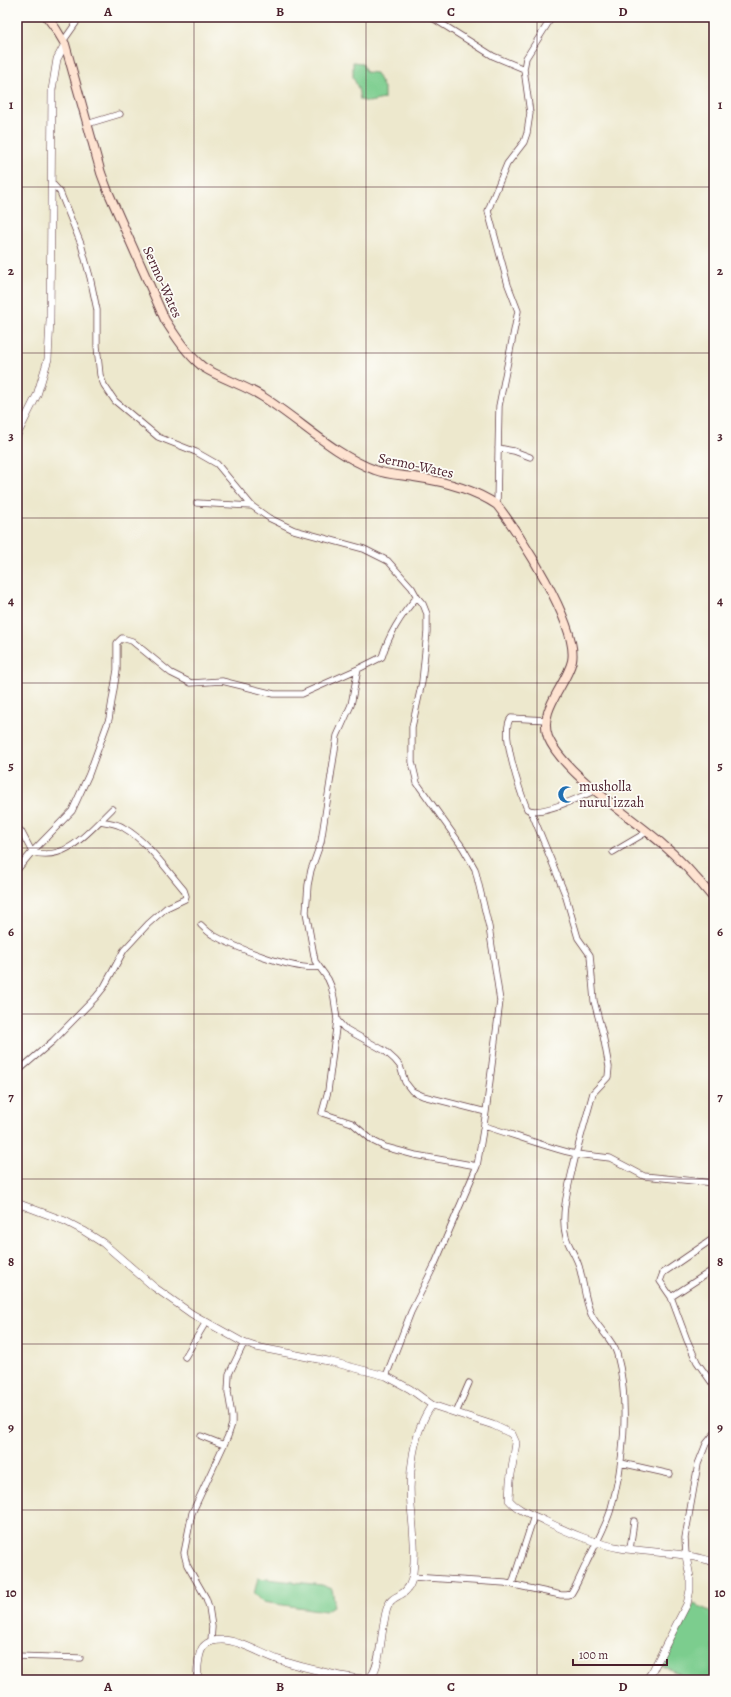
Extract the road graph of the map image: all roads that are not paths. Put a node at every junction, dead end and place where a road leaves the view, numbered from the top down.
1 (47, 17) edge
2 (76, 17) edge
3 (431, 17) edge
4 (552, 17) edge
5 (64, 42) junction
6 (524, 69) junction
7 (120, 114) dead end
8 (87, 124) junction
9 (51, 182) junction
10 (17, 435) edge
11 (498, 448) junction
12 (530, 458) dead end
13 (197, 503) dead end
14 (497, 505) junction
15 (252, 506) junction
16 (417, 597) junction
17 (358, 669) junction
18 (547, 720) junction
19 (596, 790) junction
20 (112, 809) dead end
21 (530, 811) junction
22 (100, 822) junction
23 (17, 828) edge
24 (647, 832) junction
25 (32, 852) junction
26 (613, 852) dead end
27 (17, 870) edge
28 (714, 899) edge
29 (201, 925) dead end
30 (318, 967) junction
31 (337, 1020) junction
32 (17, 1072) edge
33 (486, 1112) junction
34 (484, 1126) junction
35 (576, 1154) junction
36 (477, 1166) junction
37 (714, 1183) edge
38 (17, 1202) edge
39 (714, 1238) edge
40 (714, 1268) edge
41 (671, 1297) junction
42 (206, 1322) junction
43 (244, 1343) junction
44 (185, 1357) dead end
45 (386, 1376) junction
46 (468, 1383) dead end
47 (714, 1386) edge
48 (432, 1404) junction
49 (456, 1413) junction
50 (714, 1434) edge
51 (201, 1436) dead end
52 (224, 1445) junction
53 (620, 1463) junction
54 (670, 1474) dead end
55 (534, 1516) junction
56 (634, 1521) dead end
57 (596, 1543) junction
58 (630, 1549) junction
59 (686, 1556) junction
60 (714, 1562) edge
61 (412, 1578) junction
62 (512, 1584) junction
63 (211, 1641) junction
64 (17, 1656) edge
65 (80, 1658) dead end
66 (197, 1680) edge
67 (366, 1680) edge
68 (646, 1680) edge

1 - 5 main road, Sermo-Wates
2 - 5 street
3 - 6 street
4 - 6 street
5 - 8 main road, Sermo-Wates
5 - 9 street
6 - 11 street
7 - 8 street
8 - 14 main road, Sermo-Wates
9 - 10 street
9 - 15 street
11 - 12 street
11 - 14 street
13 - 15 street
14 - 18 main road, Sermo-Wates
15 - 16 street
16 - 17 street
16 - 33 street
17 - 25 street
17 - 30 street
18 - 19 main road, Sermo-Wates
18 - 21 street
19 - 21 street
19 - 24 main road, Sermo-Wates
20 - 22 street
21 - 35 street
22 - 25 street
22 - 32 street
23 - 25 street
24 - 26 street
24 - 28 main road, Sermo-Wates
25 - 27 street
29 - 30 street
30 - 31 street
31 - 33 street
31 - 36 street
33 - 34 street
34 - 35 street
34 - 36 street
35 - 37 street
35 - 53 street
36 - 45 street
38 - 42 street
39 - 41 street
40 - 41 street
41 - 47 street
42 - 43 street
42 - 44 street
43 - 45 street
43 - 52 street
45 - 48 street
46 - 49 street
48 - 49 street
48 - 61 street
49 - 55 street
50 - 59 street
51 - 52 street
52 - 63 street
53 - 54 street
53 - 57 street
55 - 57 street
55 - 62 street
56 - 58 street
57 - 58 street
57 - 62 street
58 - 59 street
59 - 60 street
59 - 68 street
61 - 62 street
61 - 67 street
63 - 66 street
63 - 67 street
64 - 65 street

